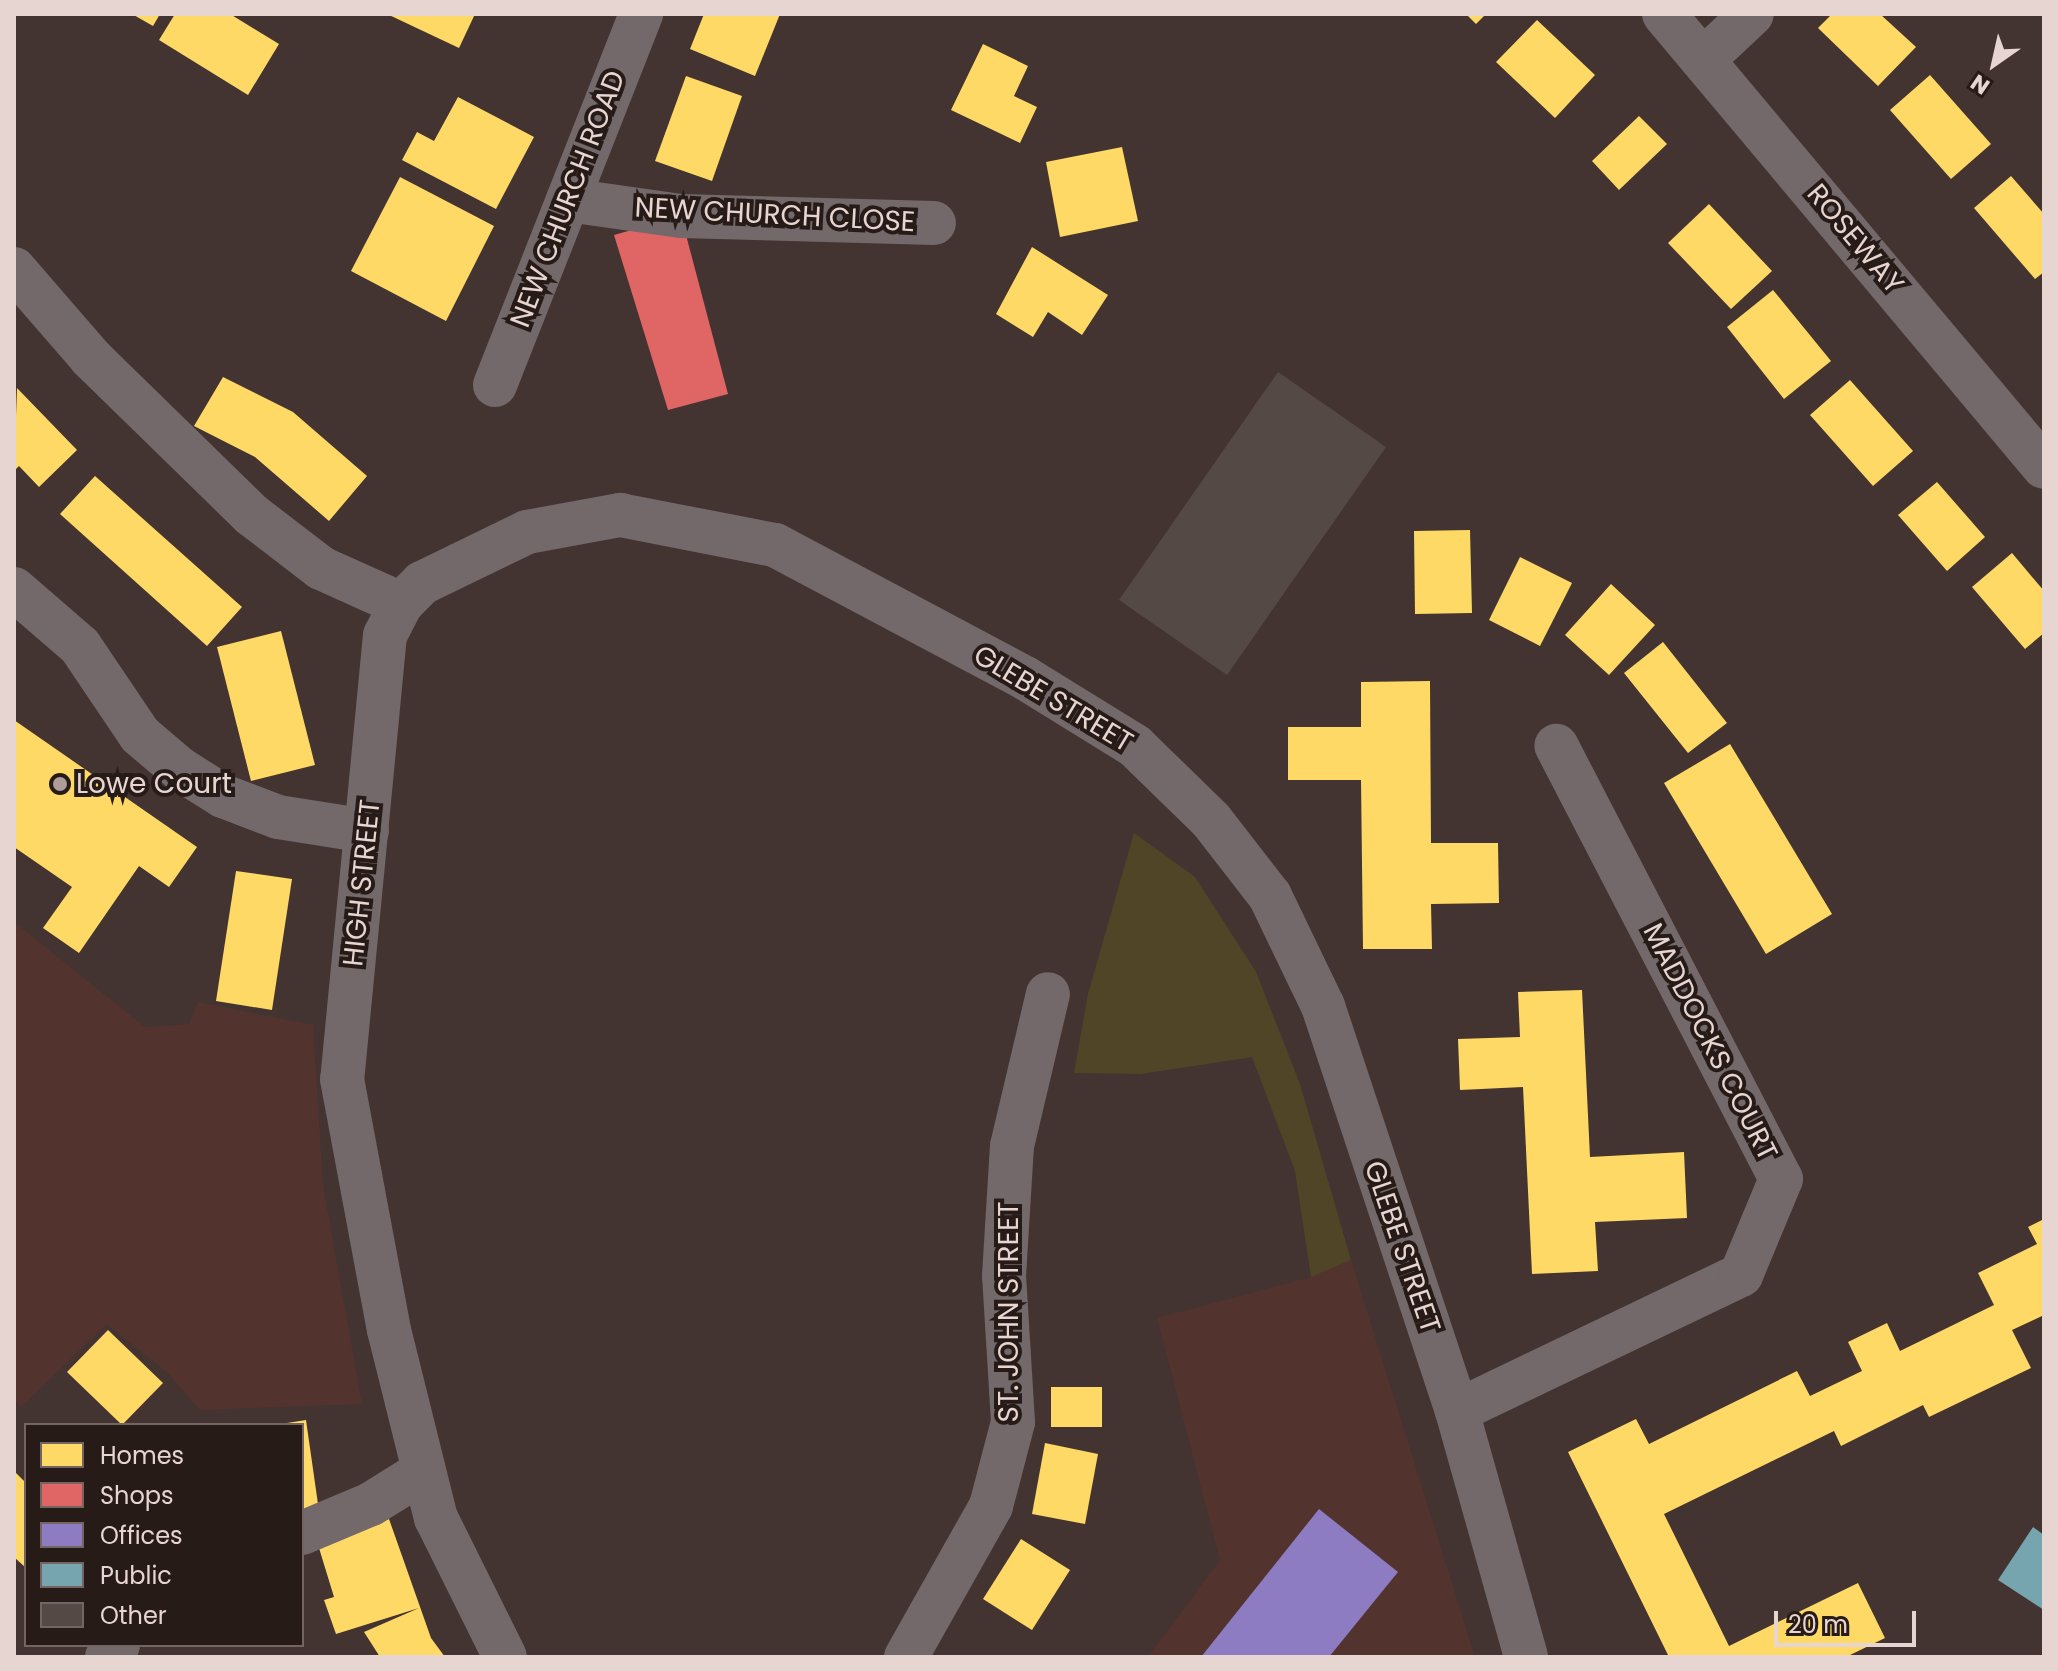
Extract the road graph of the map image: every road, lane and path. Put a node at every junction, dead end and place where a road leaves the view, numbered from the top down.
1 (641, 14) edge
2 (1664, 14) edge
3 (1752, 14) edge
4 (1705, 58) junction
5 (568, 200) junction
6 (934, 223) dead end
7 (14, 269) edge
8 (495, 385) dead end
9 (2044, 467) edge
10 (14, 589) edge
11 (401, 604) junction
12 (1557, 746) dead end
13 (367, 831) junction
14 (1048, 994) dead end
15 (1457, 1411) junction
16 (424, 1471) junction
17 (304, 1532) edge
18 (505, 1657) edge
19 (906, 1657) edge
20 (1526, 1657) edge

1 - 5 street, NEW CHURCH ROAD
2 - 4 street, ROSEWAY
3 - 4 street
4 - 9 street, ROSEWAY
5 - 6 street, NEW CHURCH CLOSE
5 - 8 street, NEW CHURCH ROAD
7 - 11 street
10 - 13 street
11 - 13 street, HIGH STREET
11 - 15 street, GLEBE STREET
12 - 15 street, MADDOCKS COURT
13 - 16 street, HIGH STREET
14 - 19 street, ST. JOHN STREET
15 - 20 street, GLEBE STREET
16 - 17 street
16 - 18 street, HIGH STREET

